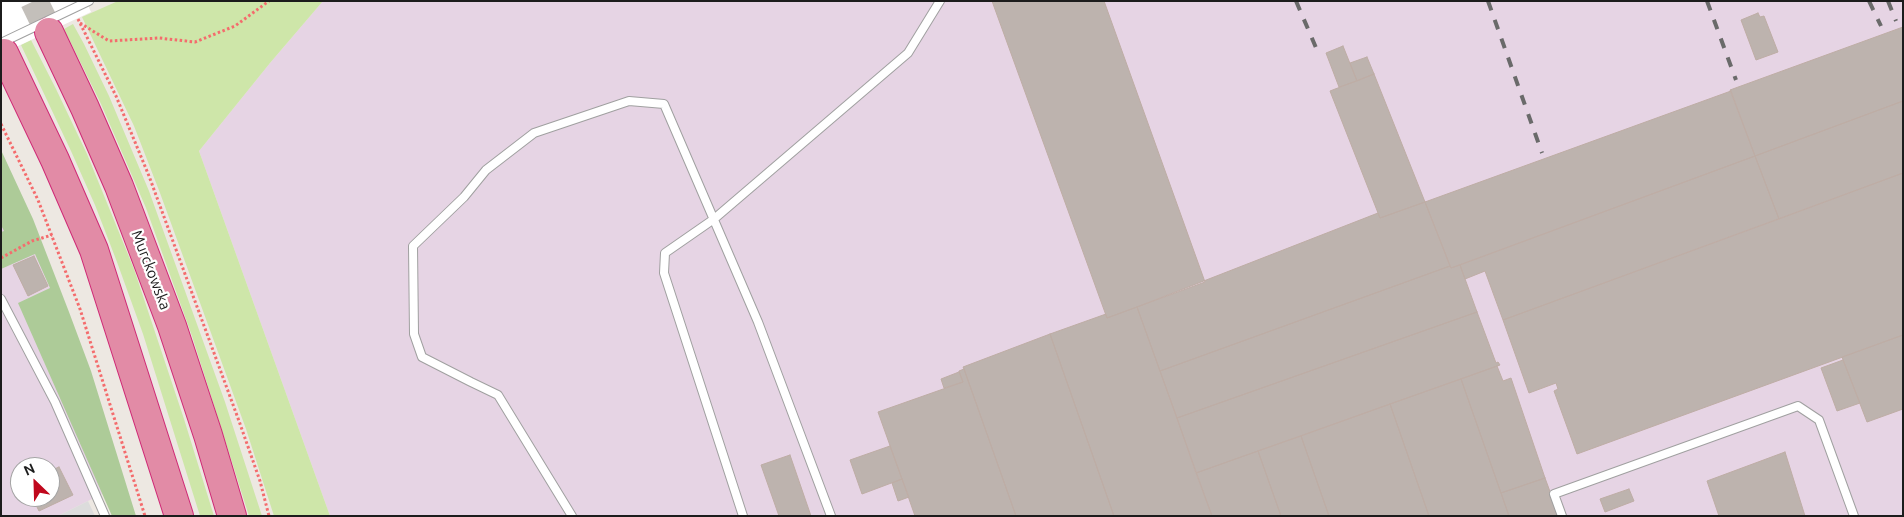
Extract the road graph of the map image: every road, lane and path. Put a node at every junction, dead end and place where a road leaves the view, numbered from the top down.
1 (89, 1) edge
2 (269, 1) edge
3 (940, 1) edge
4 (49, 32) tunnel mouth
5 (3, 48) edge
6 (1, 124) edge
7 (714, 219) junction
8 (52, 235) junction
9 (1, 258) edge
10 (1, 299) edge
11 (105, 516) edge
12 (145, 516) edge
13 (179, 516) edge
14 (232, 516) edge
15 (269, 516) edge
16 (572, 516) edge
17 (743, 516) edge
18 (831, 516) edge
19 (1562, 516) edge
20 (1854, 516) edge

1 - 5 lane
2 - 15 path
3 - 7 lane
4 - 14 highway, Murckowska
5 - 13 highway
6 - 8 path
7 - 16 lane
7 - 17 lane
7 - 18 lane
8 - 9 path
8 - 12 path
10 - 11 lane
19 - 20 lane

